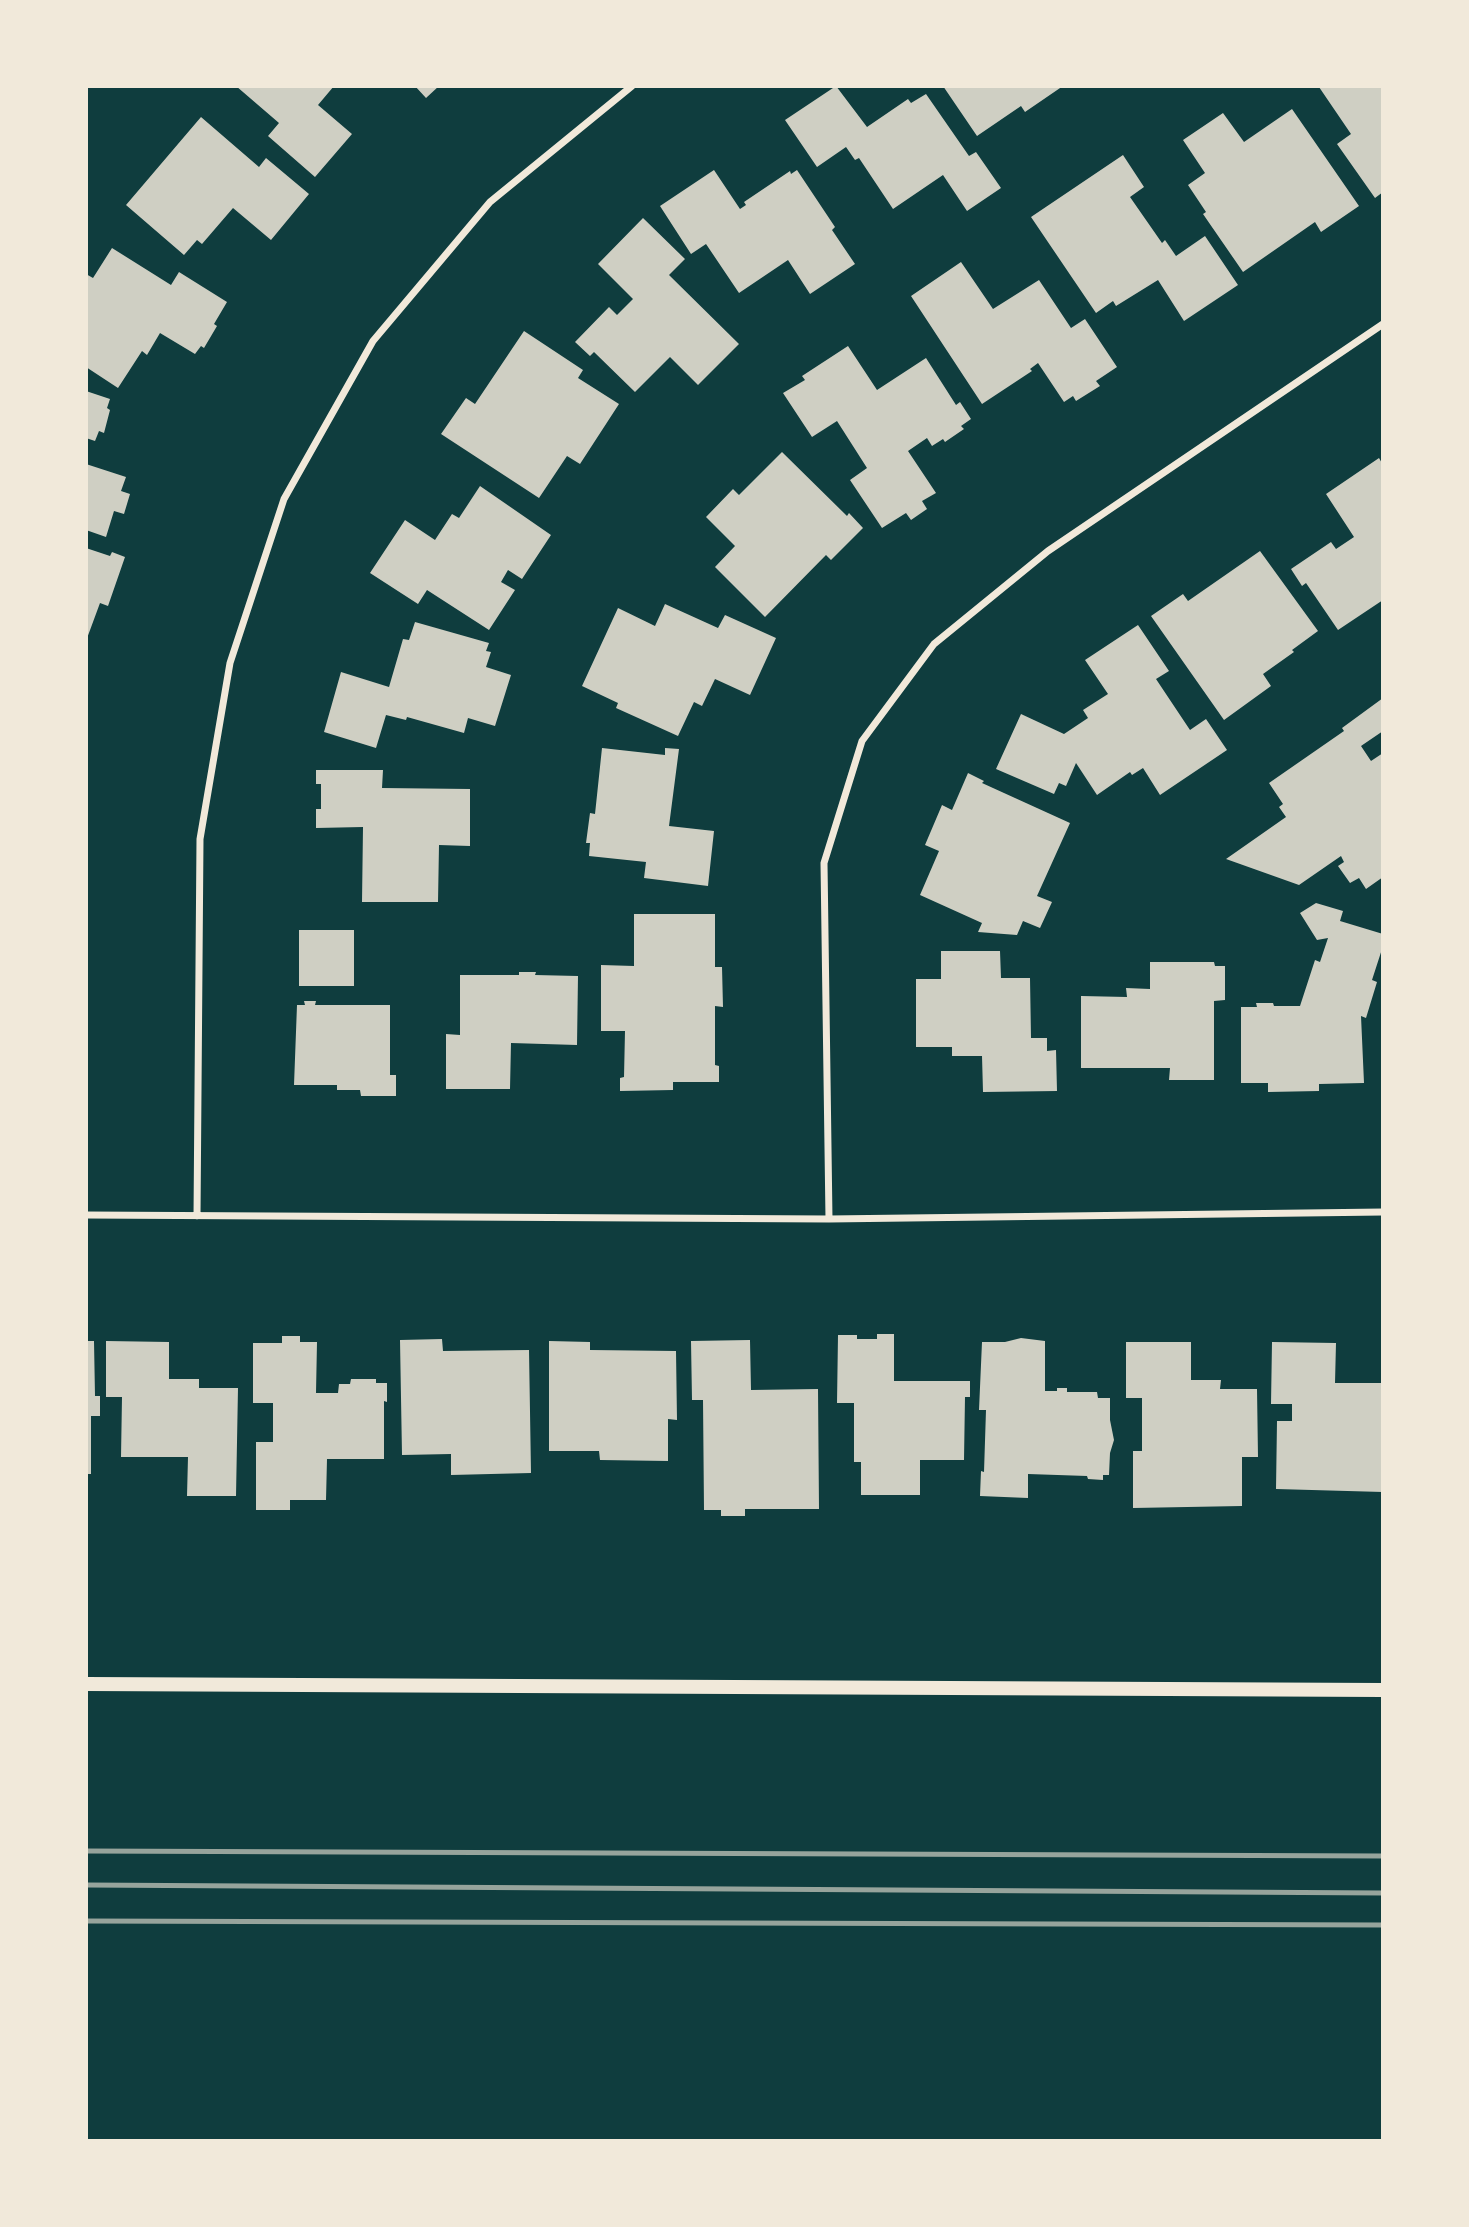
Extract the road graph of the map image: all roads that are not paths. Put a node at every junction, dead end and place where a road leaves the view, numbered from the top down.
1 (632, 86) edge
2 (1383, 324) edge
3 (1383, 1212) edge
4 (86, 1215) edge
5 (197, 1216) junction
6 (829, 1219) junction
7 (86, 1684) edge
8 (1383, 1690) edge

1 - 5 street
2 - 6 street
3 - 6 street
4 - 5 street
5 - 6 street
7 - 8 main road

